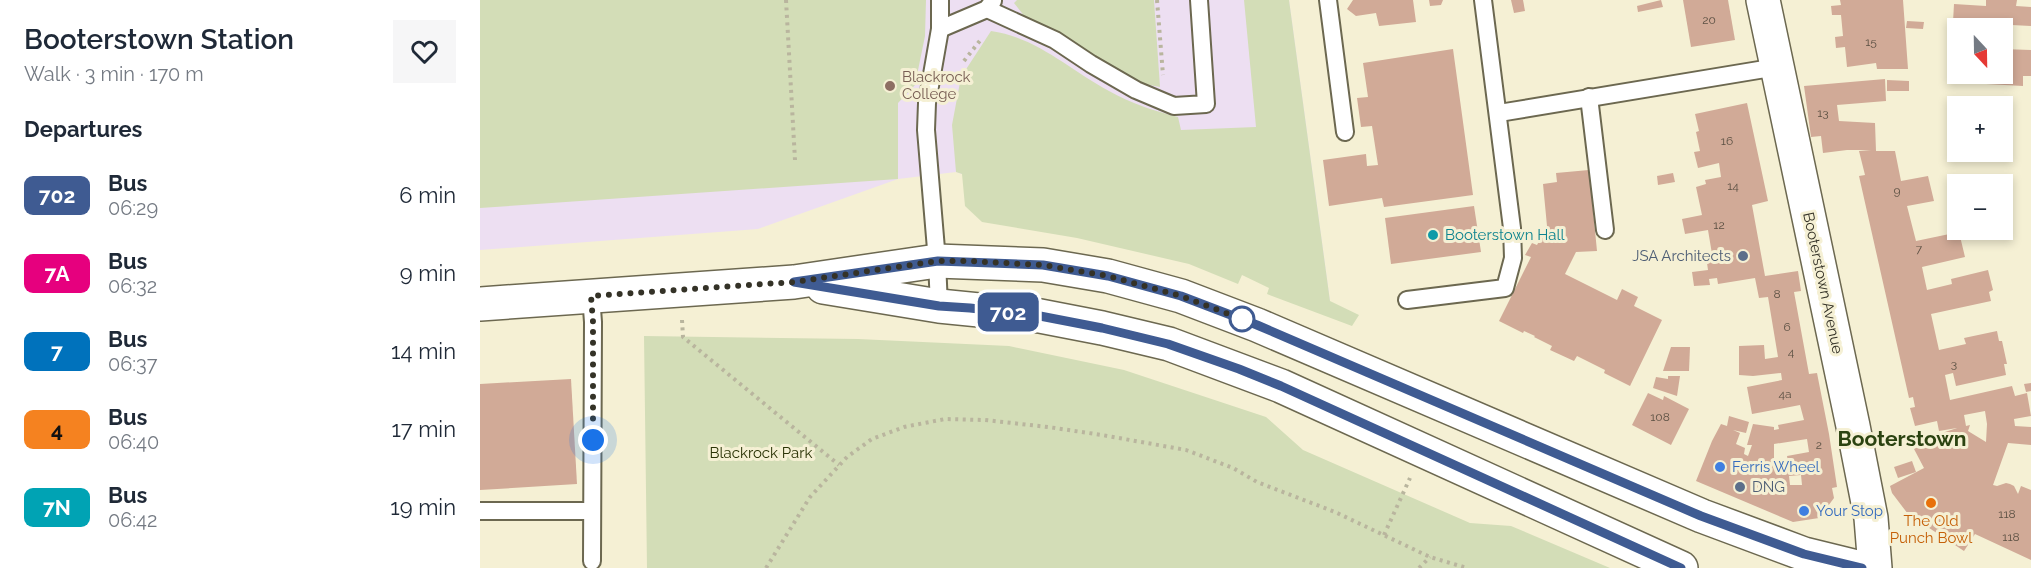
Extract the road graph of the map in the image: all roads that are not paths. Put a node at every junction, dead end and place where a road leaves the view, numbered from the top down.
1 (940, 0) edge
2 (1198, 0) edge
3 (1328, 0) edge
4 (1483, 0) edge
5 (1764, 0) edge
6 (991, 4) edge
7 (940, 29) junction
8 (1777, 67) junction
9 (1589, 98) junction
10 (1499, 113) junction
11 (1345, 132) dead end
12 (1605, 230) dead end
13 (938, 261) junction
14 (794, 282) junction
15 (591, 296) junction
16 (1407, 300) dead end
17 (480, 304) edge
18 (939, 306) junction
19 (480, 511) edge
20 (592, 511) junction
21 (592, 561) dead end
22 (1681, 568) edge
23 (1861, 568) edge
24 (1875, 568) edge

1 - 7 lane
2 - 6 lane
3 - 11 lane
4 - 10 lane
5 - 8 main road, Booterstown Avenue
6 - 7 lane
7 - 13 lane
8 - 9 lane
8 - 24 main road, Booterstown Avenue
9 - 10 lane
9 - 12 lane
10 - 16 lane
13 - 14 main road
13 - 18 lane
13 - 23 main road
14 - 15 main road
14 - 18 main road
15 - 17 main road
15 - 20 lane
18 - 22 main road
19 - 20 lane
20 - 21 lane

